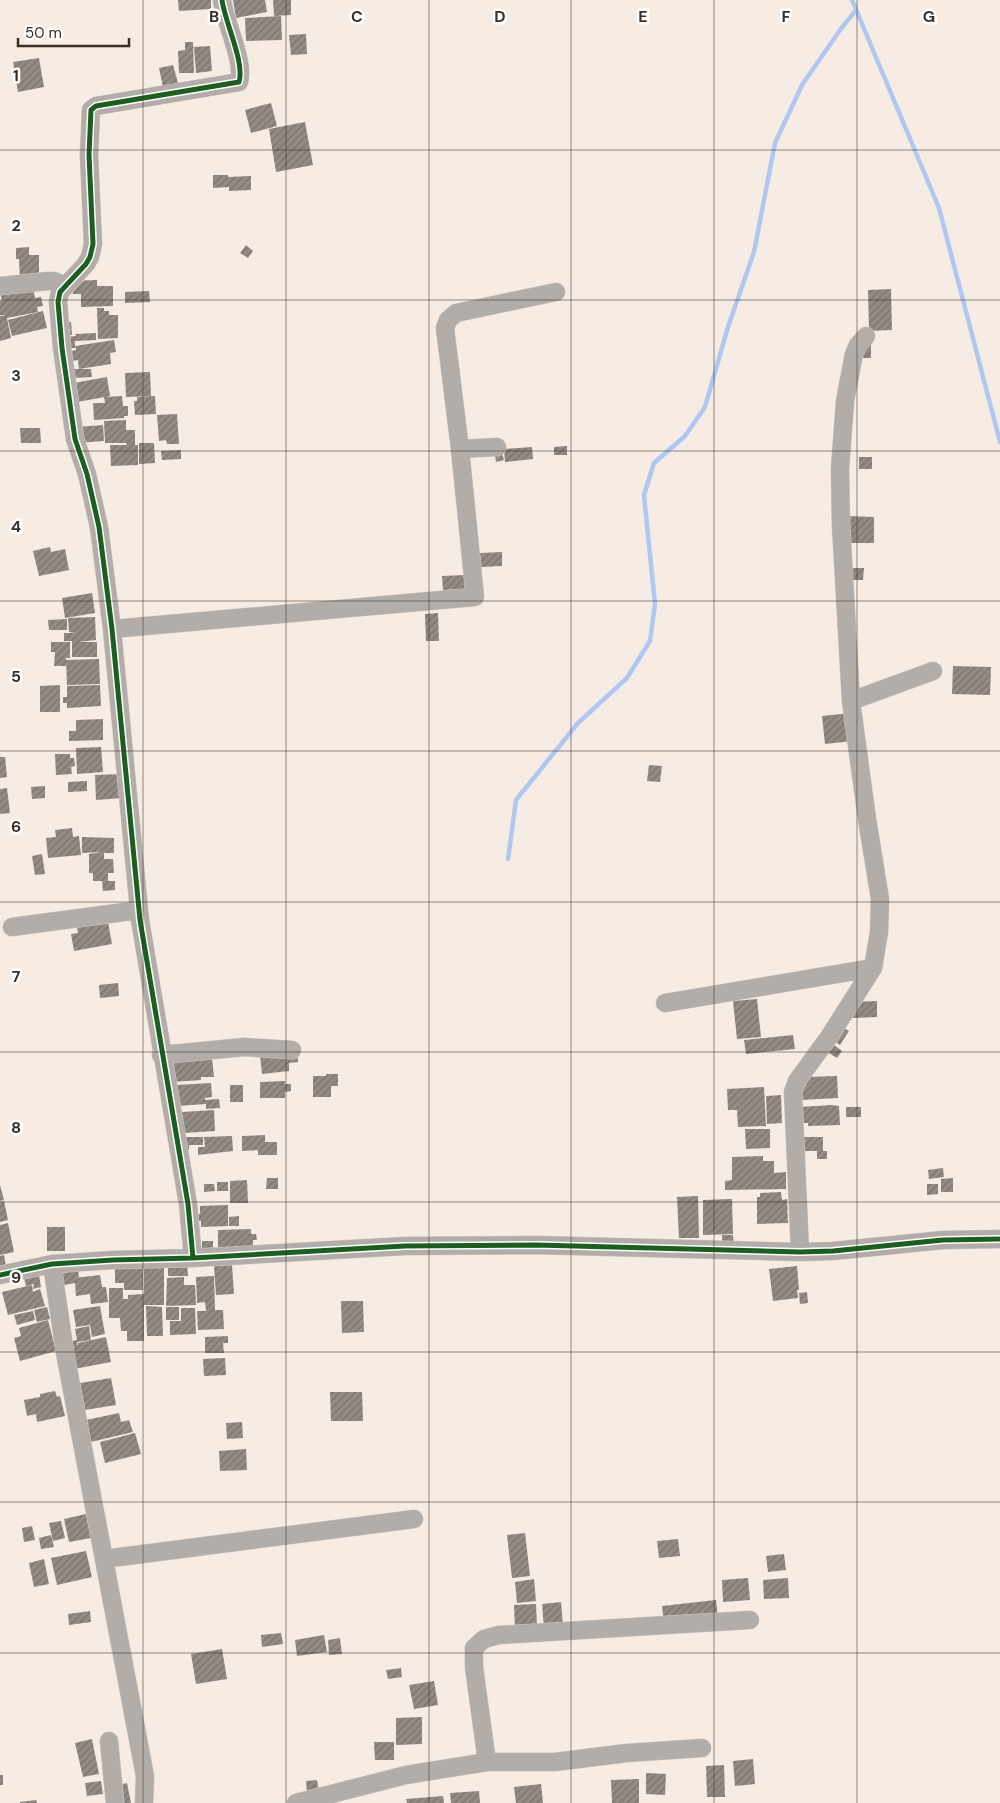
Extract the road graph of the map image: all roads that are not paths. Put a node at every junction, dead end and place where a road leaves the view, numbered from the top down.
1 (222, 0) edge
2 (0, 286) edge
3 (66, 286) junction
4 (556, 292) dead end
5 (866, 336) dead end
6 (498, 446) dead end
7 (460, 449) junction
8 (112, 629) junction
9 (933, 671) dead end
10 (850, 701) junction
11 (139, 910) junction
12 (12, 927) dead end
13 (873, 968) junction
14 (665, 1003) dead end
15 (292, 1050) dead end
16 (162, 1055) junction
17 (1000, 1239) edge
18 (800, 1252) junction
19 (193, 1258) junction
20 (52, 1264) junction
21 (0, 1275) edge
22 (414, 1519) dead end
23 (104, 1559) junction
24 (750, 1620) dead end
25 (109, 1741) dead end
26 (702, 1748) dead end
27 (487, 1762) junction
28 (115, 1803) edge
29 (144, 1803) edge
30 (296, 1803) edge

1 - 3 street
2 - 3 street
3 - 8 street
4 - 7 street
5 - 10 street
6 - 7 street
7 - 8 street
8 - 11 street
9 - 10 street
10 - 13 street
11 - 12 street
11 - 16 street
13 - 14 street
13 - 18 street
15 - 16 street
16 - 19 street
17 - 18 street
18 - 19 street
19 - 20 street
20 - 21 street
20 - 23 street
22 - 23 street
23 - 29 street
24 - 27 street
25 - 28 street
26 - 27 street
27 - 30 street

